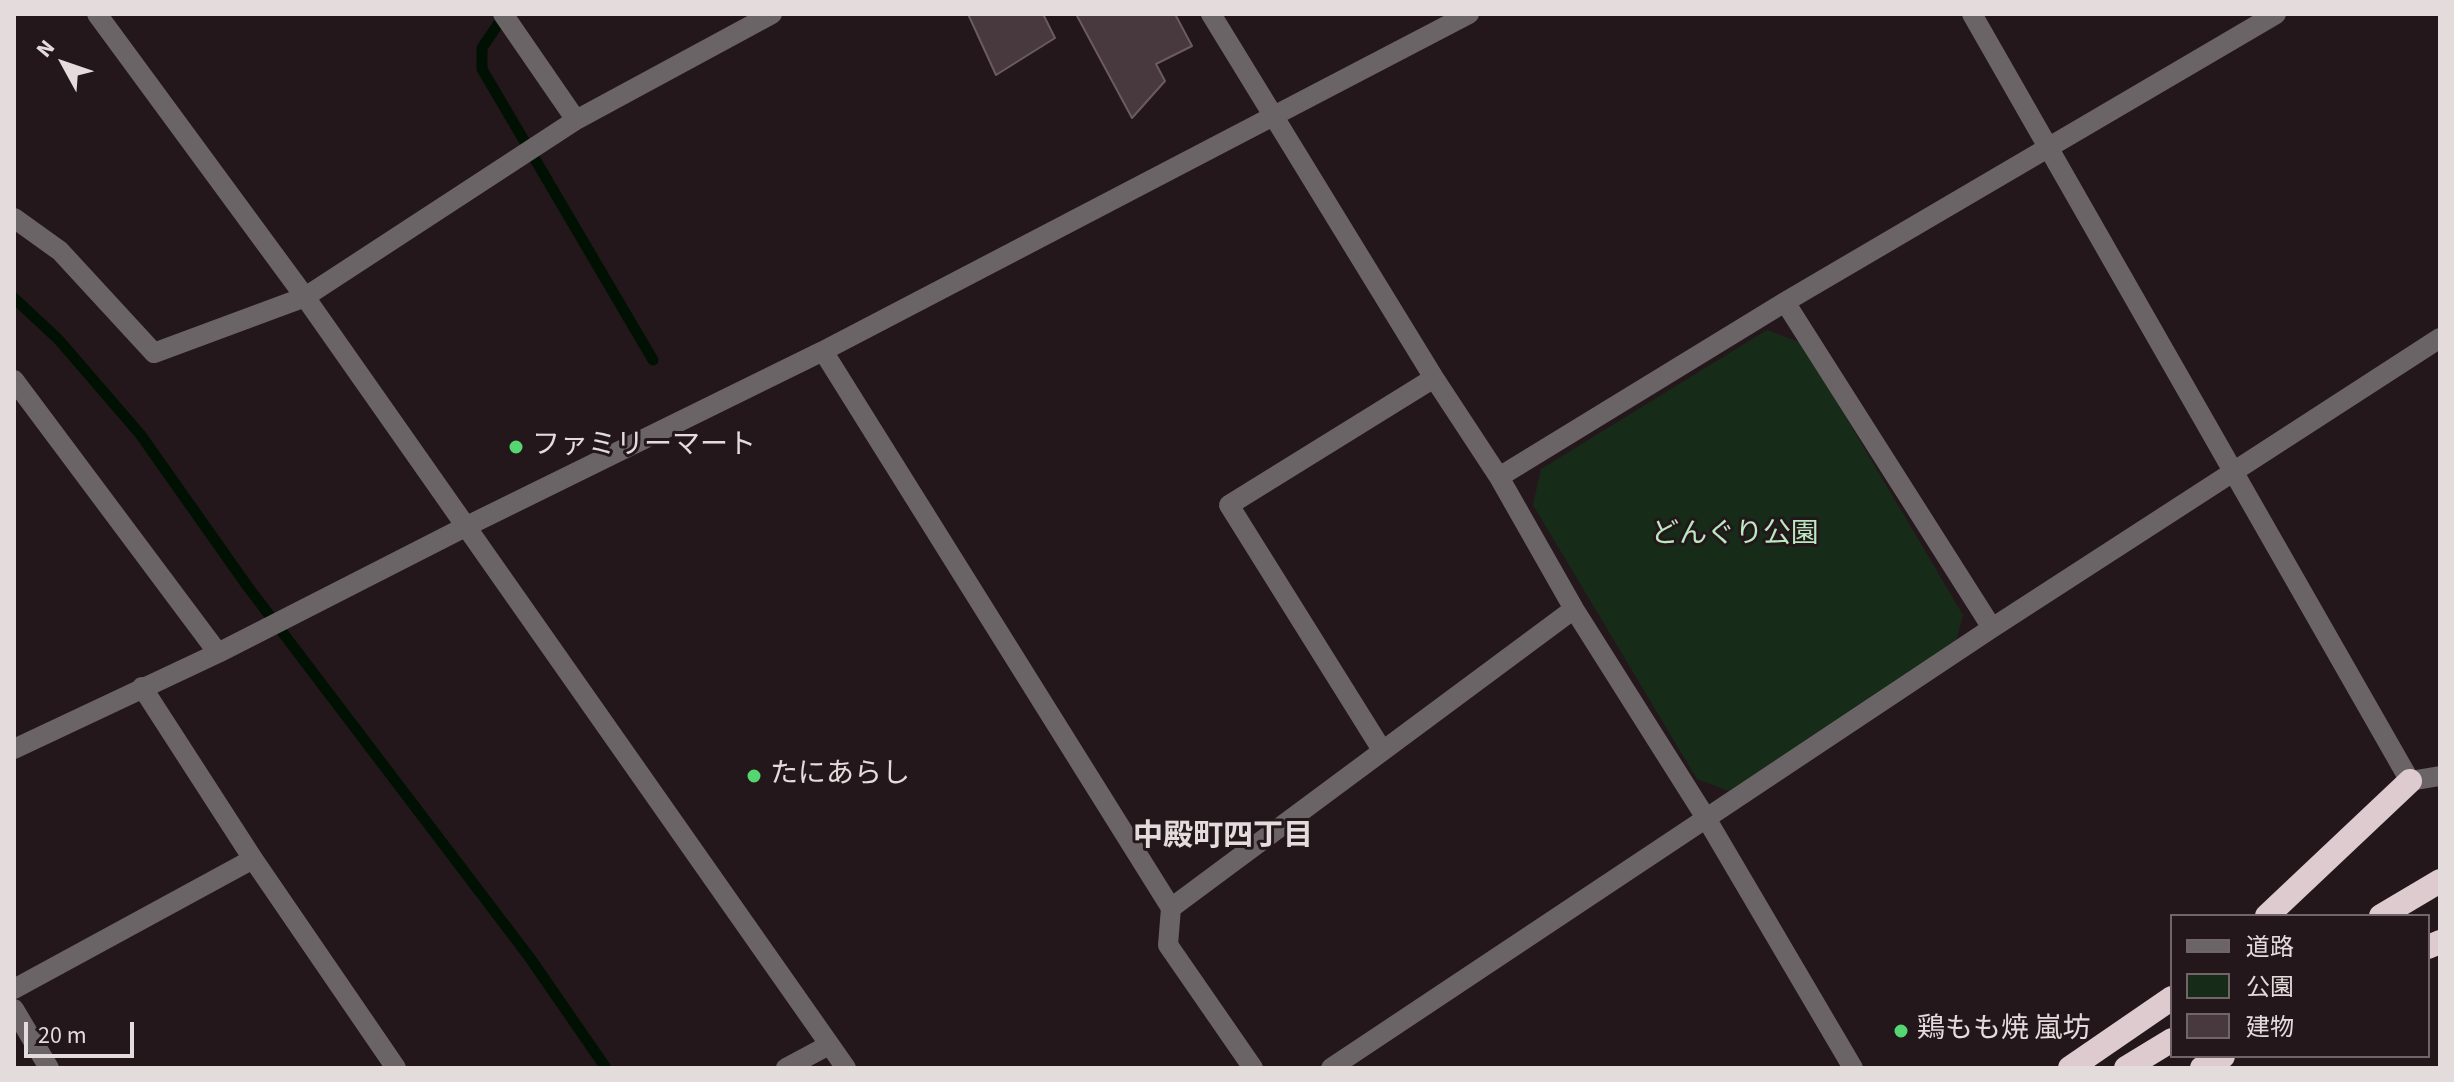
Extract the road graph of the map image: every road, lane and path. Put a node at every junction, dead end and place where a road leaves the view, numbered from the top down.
1 (97, 14) edge
2 (503, 14) edge
3 (772, 14) edge
4 (1211, 14) edge
5 (1469, 14) edge
6 (1972, 14) edge
7 (2276, 14) edge
8 (1272, 118) junction
9 (576, 120) junction
10 (2052, 148) junction
11 (14, 218) edge
12 (305, 297) junction
13 (1785, 302) junction
14 (2440, 338) edge
15 (823, 351) junction
16 (1434, 378) junction
17 (17, 388) edge
18 (2235, 470) junction
19 (1499, 477) junction
20 (463, 528) junction
21 (1574, 609) junction
22 (1992, 628) junction
23 (218, 653) junction
24 (142, 687) junction
25 (14, 749) edge
26 (1382, 750) junction
27 (2440, 776) edge
28 (2410, 781) junction
29 (1706, 818) junction
30 (253, 859) junction
31 (2440, 881) edge
32 (1171, 908) junction
33 (2269, 914) edge
34 (2384, 914) edge
35 (14, 989) edge
36 (2170, 999) edge
37 (14, 1009) edge
38 (2170, 1041) edge
39 (829, 1045) junction
40 (2220, 1058) edge
41 (49, 1068) edge
42 (396, 1068) edge
43 (786, 1068) edge
44 (846, 1068) edge
45 (1253, 1068) edge
46 (1331, 1068) edge
47 (1853, 1068) edge
48 (2070, 1068) edge
49 (2126, 1068) edge
50 (2202, 1068) edge

1 - 12 street
2 - 9 street
3 - 9 street
4 - 8 street
5 - 8 street
6 - 10 street
7 - 10 street
8 - 15 street
8 - 16 street
9 - 12 street
10 - 13 street
10 - 18 street
11 - 12 street
12 - 20 street
13 - 19 street
13 - 22 street
14 - 18 street
15 - 20 street
15 - 32 street
16 - 19 street
16 - 26 street
17 - 23 street
18 - 22 street
18 - 28 street
19 - 21 street
20 - 23 street
20 - 39 street
21 - 26 street
21 - 29 street
22 - 29 street
23 - 24 street
24 - 25 street
24 - 30 street
26 - 32 street
27 - 28 street
28 - 33 highway
29 - 46 street
29 - 47 street
30 - 35 street
30 - 42 street
31 - 34 highway
32 - 45 street
36 - 48 highway
37 - 41 street
38 - 49 highway
39 - 43 street
39 - 44 street
40 - 50 highway

